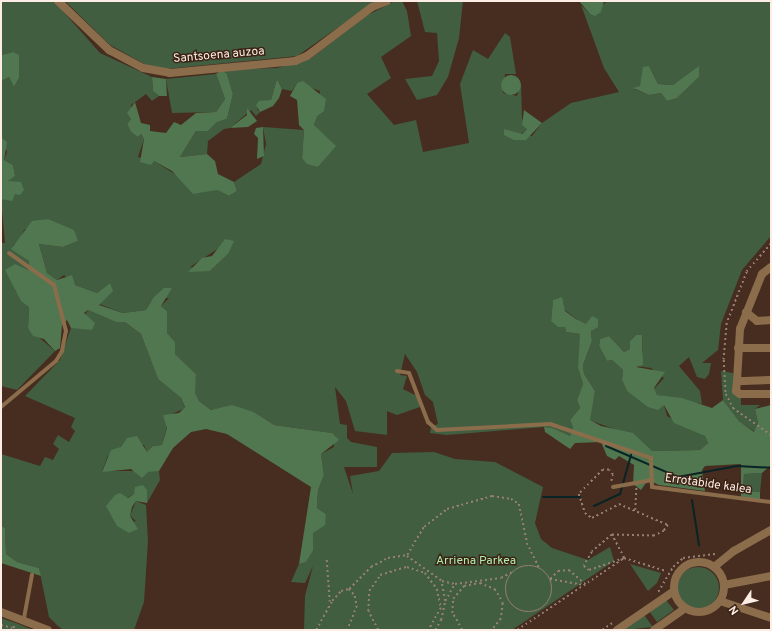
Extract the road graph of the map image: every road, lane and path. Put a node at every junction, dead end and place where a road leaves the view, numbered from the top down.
1 (58, 1) edge
2 (387, 1) edge
3 (9, 253) dead end
4 (771, 267) edge
5 (746, 312) junction
6 (771, 320) edge
7 (738, 348) junction
8 (771, 348) edge
9 (397, 371) dead end
10 (771, 380) edge
11 (737, 381) junction
12 (771, 394) edge
13 (1, 407) edge
14 (652, 480) junction
15 (637, 481) junction
16 (614, 487) joint
17 (771, 502) edge
18 (635, 510) junction
19 (771, 530) edge
20 (612, 535) junction
21 (721, 553) dead end
22 (406, 555) junction
23 (624, 558) junction
24 (327, 560) dead end
25 (714, 567) junction
26 (519, 568) junction
27 (540, 568) junction
28 (666, 571) dead end
29 (32, 575) dead end
30 (771, 576) edge
31 (550, 579) junction
32 (440, 580) junction
33 (456, 584) junction
34 (586, 585) junction
35 (724, 585) junction
36 (349, 589) junction
37 (674, 591) junction
38 (652, 597) dead end
39 (445, 601) junction
40 (720, 601) junction
41 (330, 604) junction
42 (685, 608) junction
43 (1, 612) edge
44 (24, 618) junction
45 (771, 618) edge
46 (615, 621) dead end
47 (1, 626) edge
48 (13, 628) dead end
49 (48, 630) edge
50 (316, 630) edge
51 (348, 630) edge
52 (378, 630) edge
53 (429, 630) edge
54 (434, 630) edge
55 (462, 630) edge
56 (492, 630) edge
57 (517, 630) edge
58 (602, 630) edge
59 (618, 630) edge
60 (654, 630) edge

1 - 2 street, Santsoena auzoa
3 - 13 lane
4 - 5 street
5 - 6 street
5 - 7 street
7 - 8 street
7 - 11 street
9 - 14 lane, Errotabide kalea
10 - 11 street
11 - 12 street
14 - 15 lane
14 - 17 lane, Errotabide kalea
15 - 16 lane
15 - 18 path
16 - 18 path
18 - 20 path
19 - 25 street
20 - 23 path
20 - 23 path
21 - 38 path
22 - 27 path
22 - 32 path
22 - 36 path
23 - 28 path
23 - 34 path
24 - 41 path
25 - 35 street
25 - 37 street
26 - 27 path
26 - 31 path
26 - 33 path
27 - 31 path
29 - 44 lane
30 - 35 street
31 - 34 path
31 - 34 path
32 - 33 path
32 - 39 path
33 - 39 path
34 - 57 path
35 - 40 street
36 - 41 path
36 - 51 path
37 - 42 street
37 - 59 street
39 - 54 path
40 - 42 street
40 - 45 street
41 - 50 path
42 - 60 street
43 - 44 street
44 - 49 street
46 - 58 path
47 - 48 path
52 - 53 path
55 - 56 path

